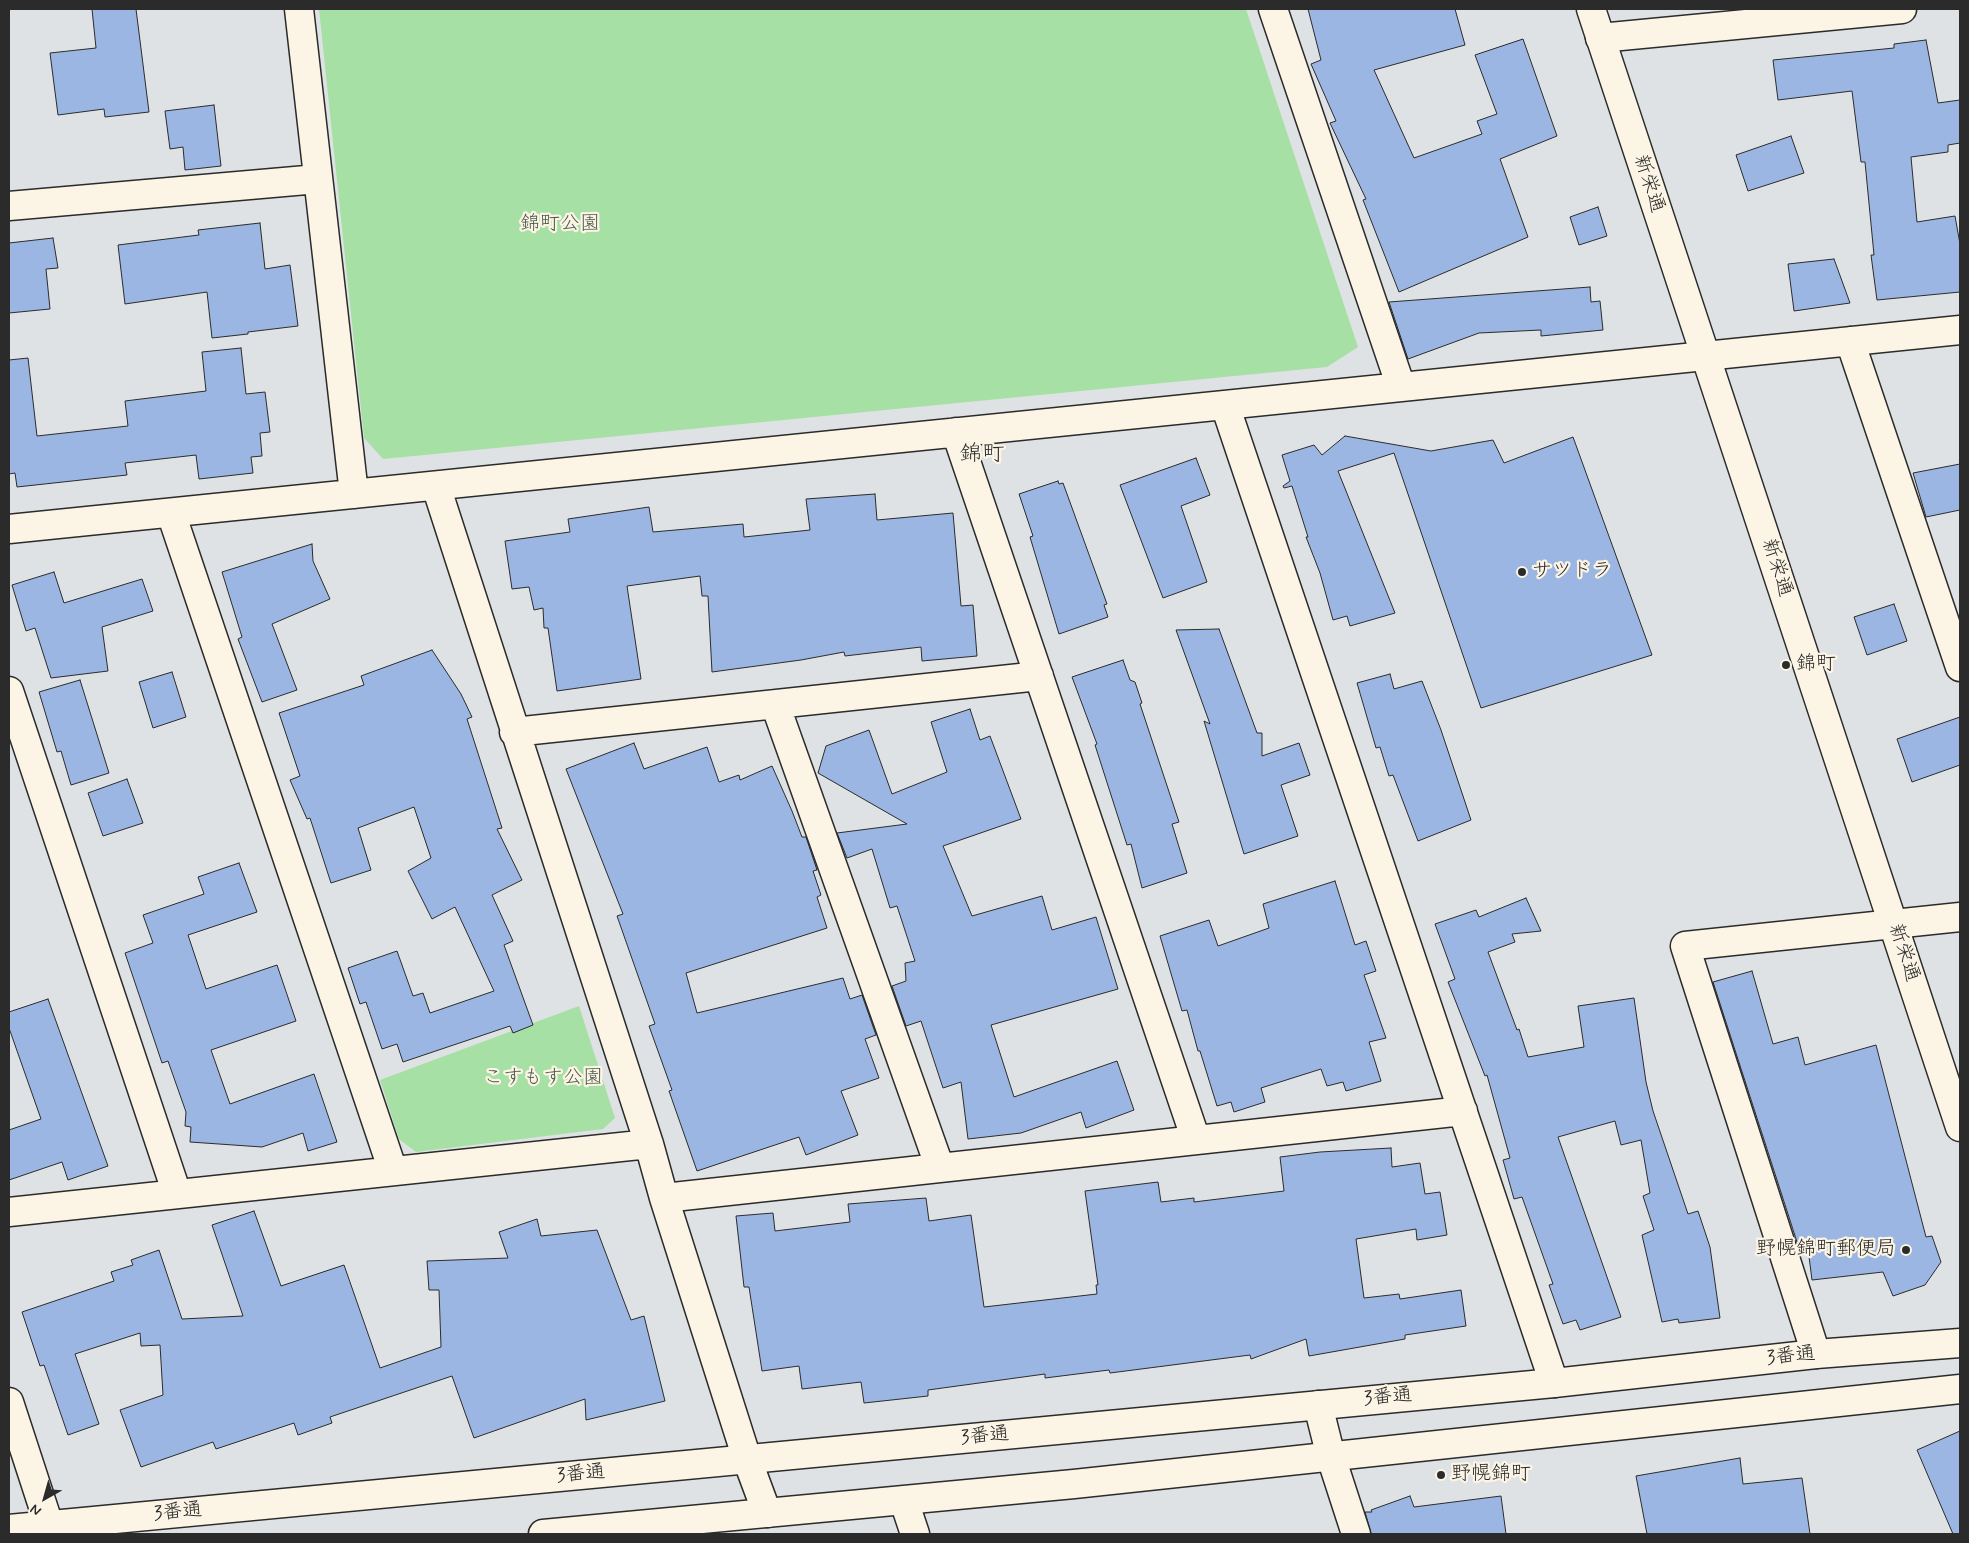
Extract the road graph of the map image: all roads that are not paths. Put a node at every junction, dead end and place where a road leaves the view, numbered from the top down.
1 (299, 9) edge
2 (1273, 9) edge
3 (1591, 9) edge
4 (1902, 9) edge
5 (1600, 38) junction
6 (318, 179) junction
7 (9, 206) edge
8 (1960, 330) edge
9 (1850, 341) junction
10 (1705, 356) junction
11 (1401, 387) junction
12 (1225, 405) junction
13 (956, 432) junction
14 (436, 486) junction
15 (354, 494) junction
16 (171, 513) junction
17 (9, 530) edge
18 (1960, 668) edge
19 (1039, 676) junction
20 (9, 691) edge
21 (775, 704) junction
22 (514, 732) junction
23 (1960, 917) edge
24 (1893, 924) junction
25 (1463, 1111) junction
26 (1960, 1128) edge
27 (1196, 1140) junction
28 (649, 1144) junction
29 (940, 1168) junction
30 (393, 1171) junction
31 (177, 1194) junction
32 (664, 1198) junction
33 (9, 1212) edge
34 (1960, 1343) edge
35 (1816, 1354) junction
36 (1554, 1382) junction
37 (1960, 1390) edge
38 (9, 1402) edge
39 (1318, 1405) junction
40 (1331, 1457) junction
41 (747, 1459) junction
42 (904, 1501) junction
43 (768, 1513) junction
44 (9, 1529) edge
45 (50, 1530) edge
46 (543, 1534) edge
47 (915, 1534) edge
48 (1356, 1534) edge

1 - 6 street
2 - 11 street
3 - 5 street, 新栄通
4 - 5 street
5 - 10 street, 新栄通
6 - 7 street
6 - 15 street
8 - 9 street
9 - 10 street
9 - 18 street
10 - 11 street
10 - 24 street, 新栄通
11 - 12 street
12 - 13 street
12 - 25 street
13 - 14 street
13 - 19 street
14 - 15 street
14 - 22 street
15 - 16 street
16 - 17 street
16 - 30 street
19 - 21 street
19 - 27 street
20 - 31 street
21 - 22 street
21 - 29 street
22 - 28 street
23 - 24 street
24 - 26 street, 新栄通
24 - 35 street
25 - 27 street
25 - 36 street
27 - 29 street
28 - 30 street
28 - 32 street
29 - 32 street
30 - 31 street
31 - 33 street
32 - 41 street
34 - 35 street, 3番通
35 - 36 street, 3番通
36 - 39 street, 3番通
37 - 40 street
38 - 45 street
39 - 40 street
39 - 41 street, 3番通
40 - 42 street
40 - 48 street
41 - 43 street
41 - 45 street, 3番通
42 - 43 street
42 - 47 street
43 - 46 street
44 - 45 street, 3番通

